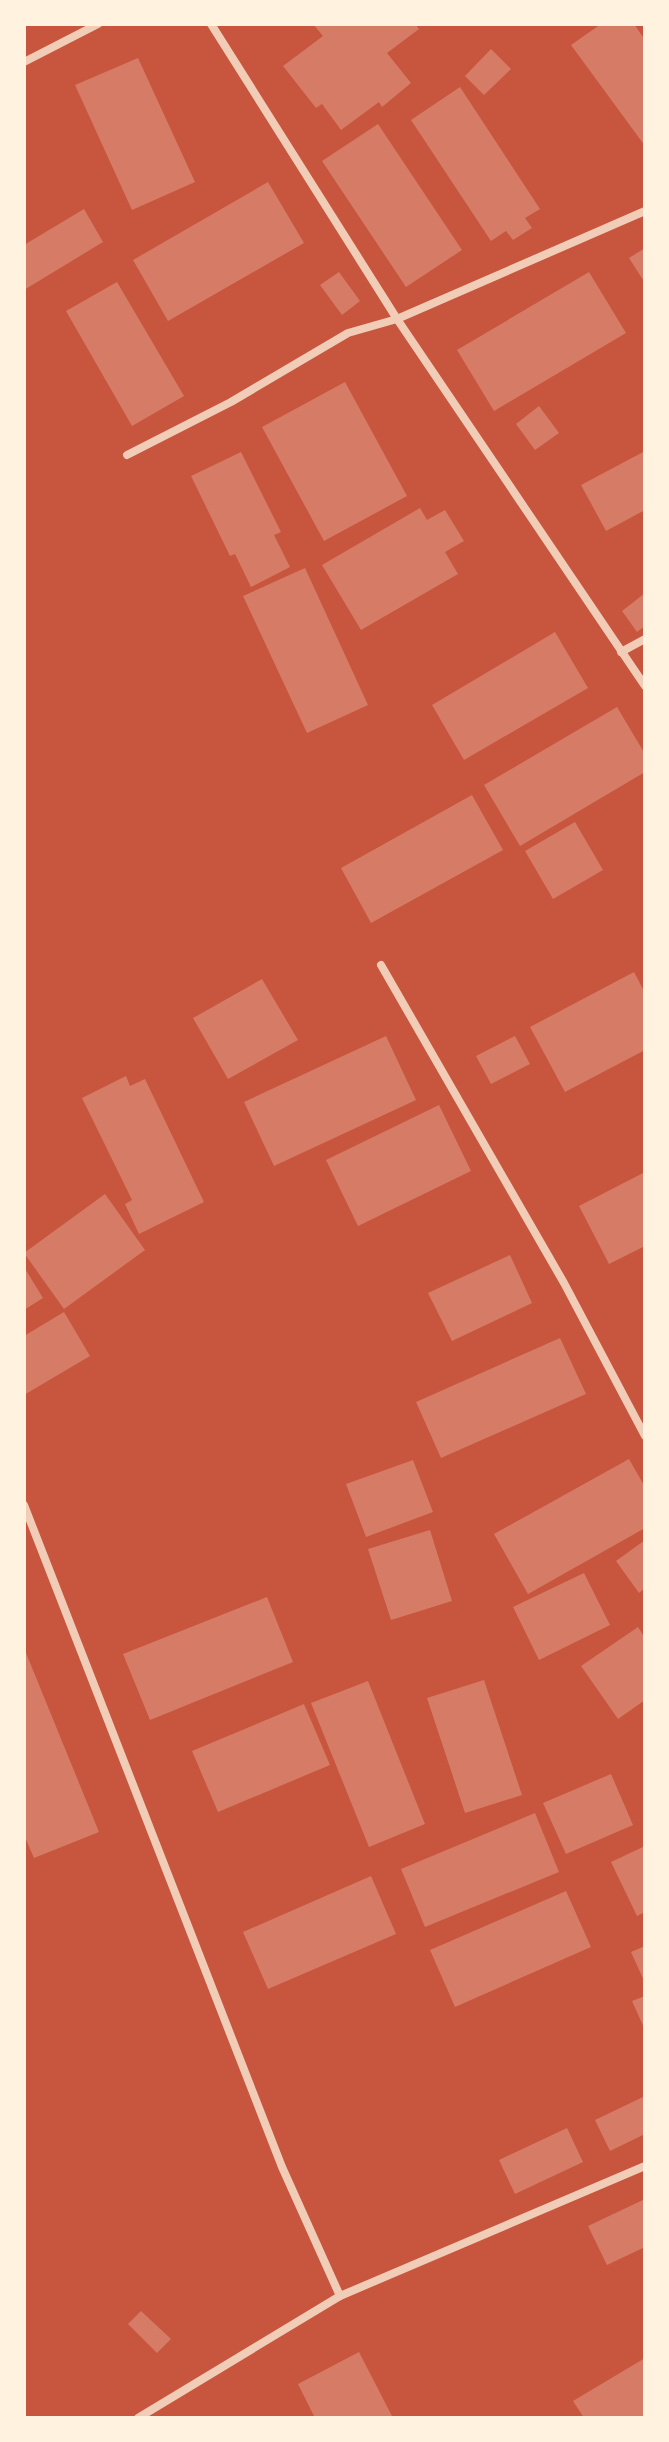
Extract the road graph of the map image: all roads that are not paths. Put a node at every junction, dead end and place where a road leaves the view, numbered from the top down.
1 (98, 24) edge
2 (211, 24) edge
3 (24, 62) edge
4 (645, 211) edge
5 (397, 319) junction
6 (127, 455) dead end
7 (645, 639) edge
8 (621, 652) junction
9 (645, 686) edge
10 (381, 965) dead end
11 (645, 1436) edge
12 (24, 1505) edge
13 (645, 2166) edge
14 (340, 2296) junction
15 (138, 2418) edge

1 - 3 street
2 - 5 street
4 - 5 street
5 - 6 street
5 - 8 street
7 - 8 street
8 - 9 street
10 - 11 street
12 - 14 street
13 - 14 street
14 - 15 street

